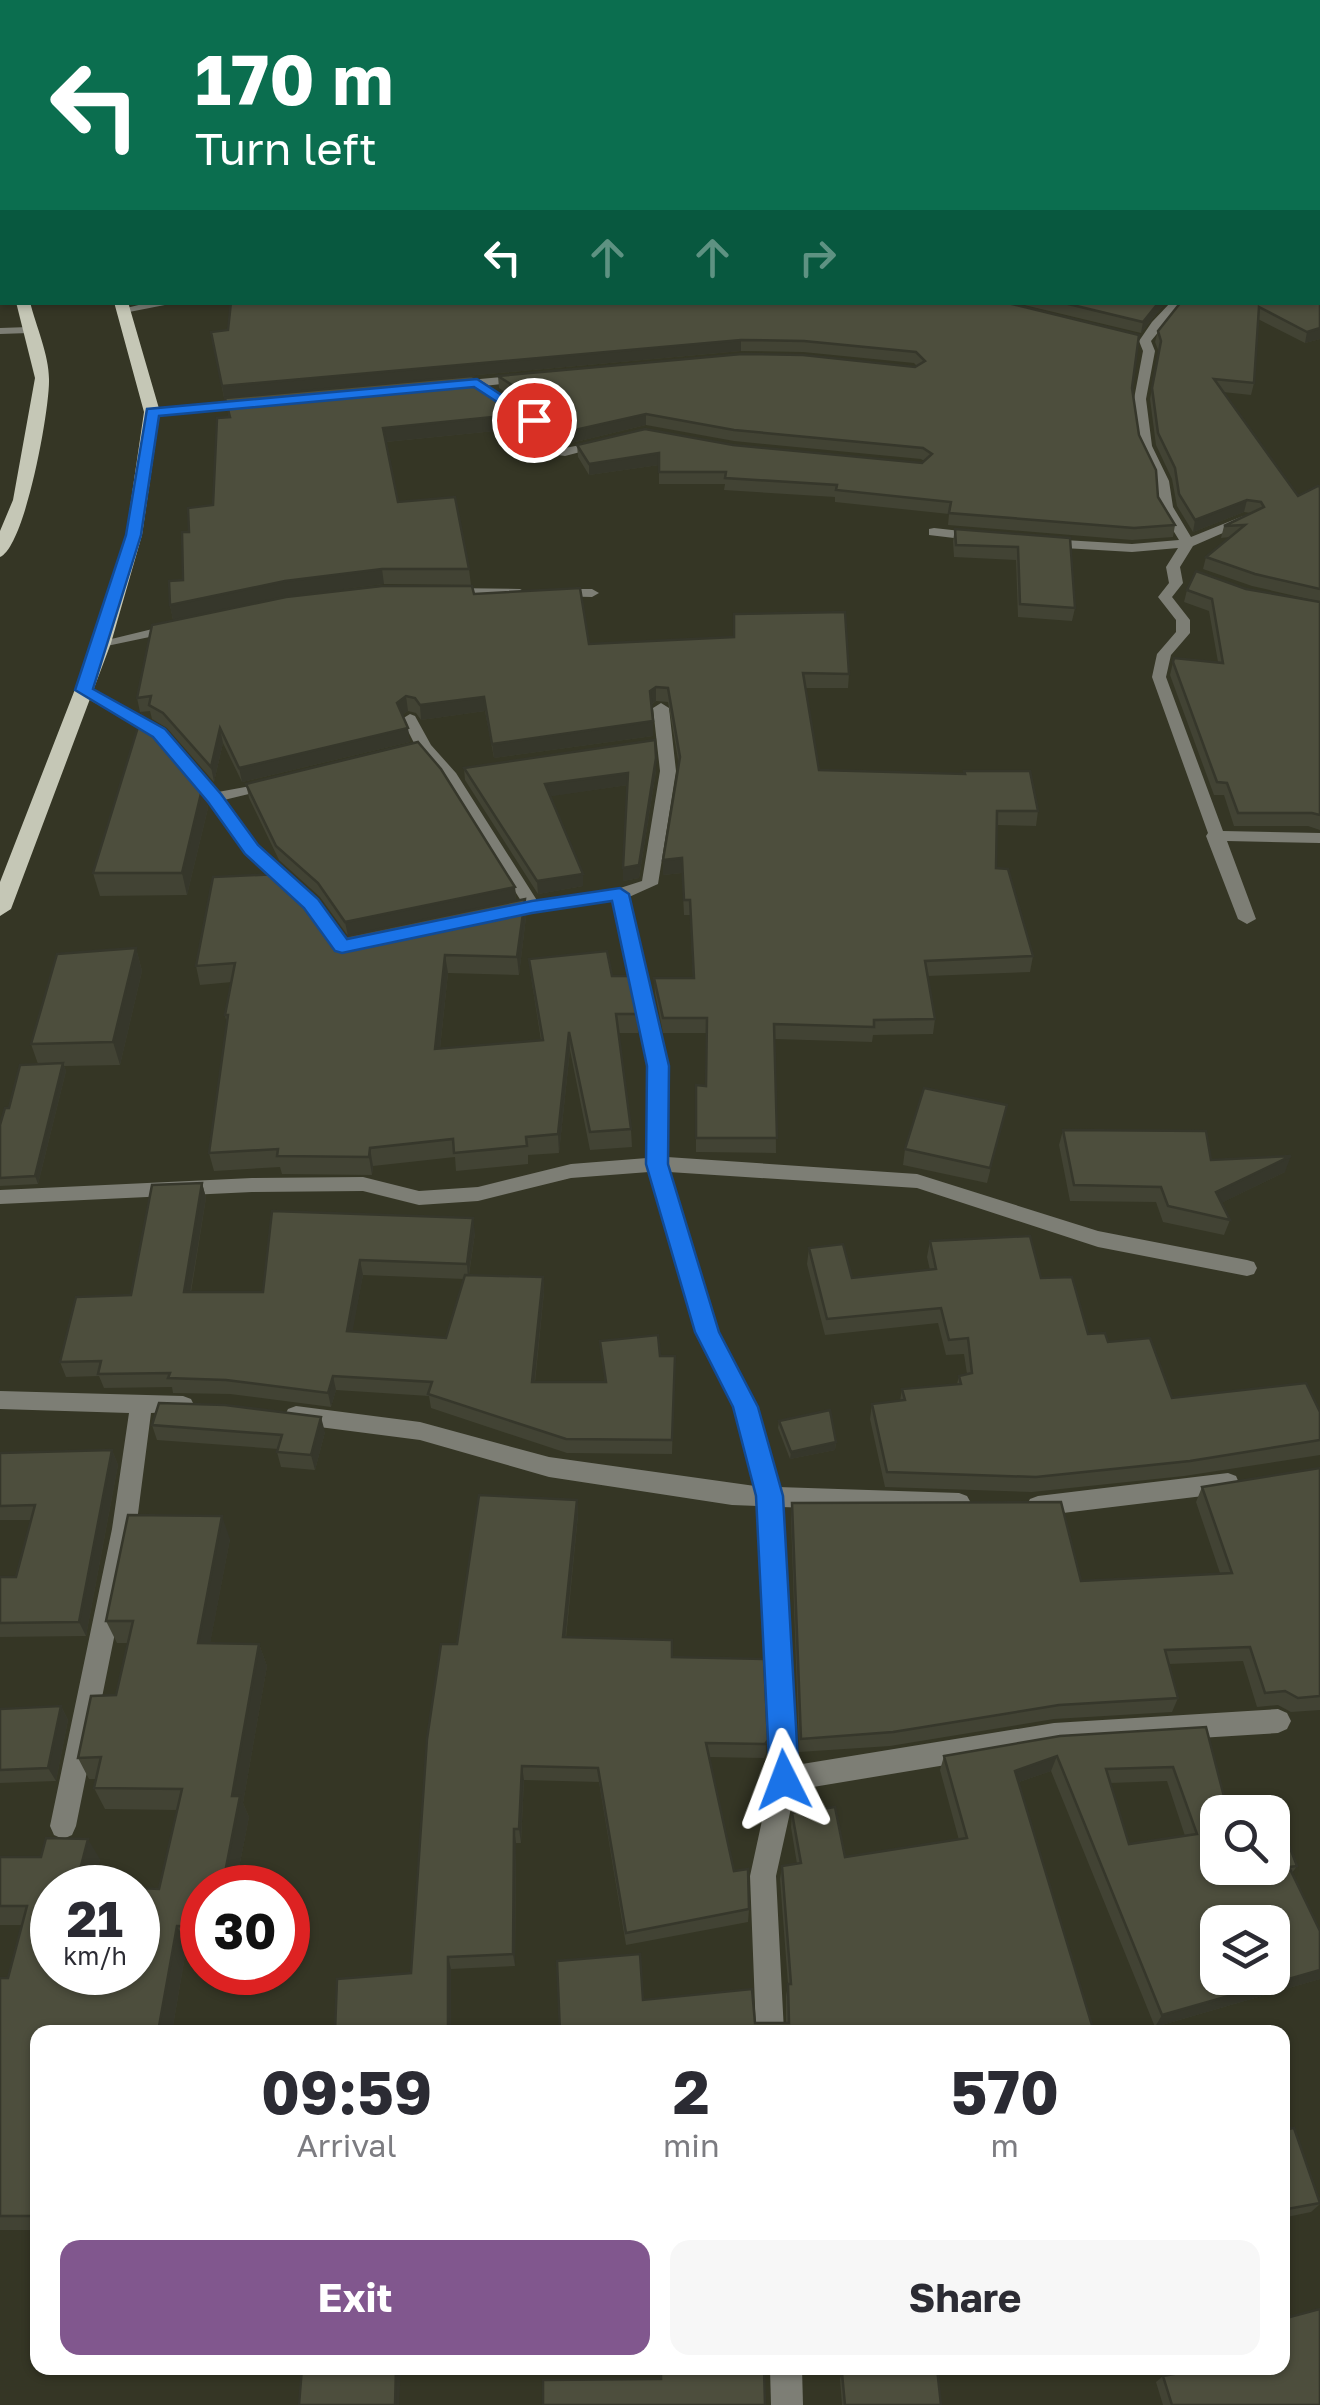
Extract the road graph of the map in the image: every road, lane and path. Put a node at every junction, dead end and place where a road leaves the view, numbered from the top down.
1 (24, 305) edge
2 (1175, 305) edge
3 (122, 306) edge
4 (29, 330) junction
5 (0, 331) edge
6 (1127, 338) edge
7 (1145, 341) junction
8 (534, 378) edge
9 (477, 383) junction
10 (439, 386) edge
11 (267, 402) edge
12 (152, 412) junction
13 (618, 440) edge
14 (1250, 518) edge
15 (934, 532) dead end
16 (992, 538) edge
17 (1031, 542) edge
18 (1188, 543) junction
19 (0, 552) edge
20 (1174, 567) junction
21 (1190, 574) edge
22 (441, 592) edge
23 (592, 593) dead end
24 (192, 624) edge
25 (102, 643) junction
26 (84, 690) junction
27 (661, 708) edge
28 (410, 720) edge
29 (663, 743) junction
30 (644, 746) edge
31 (424, 748) junction
32 (405, 752) edge
33 (468, 770) edge
34 (448, 773) junction
35 (290, 780) edge
36 (214, 798) junction
37 (1214, 836) junction
38 (1320, 838) edge
39 (620, 894) junction
40 (532, 907) junction
41 (0, 910) edge
42 (479, 918) edge
43 (1246, 919) dead end
44 (372, 939) edge
45 (657, 1164) junction
46 (0, 1197) edge
47 (1246, 1268) dead end
48 (0, 1400) edge
49 (141, 1403) junction
50 (212, 1406) edge
51 (268, 1412) edge
52 (1243, 1481) edge
53 (770, 1496) junction
54 (976, 1504) edge
55 (1013, 1506) edge
56 (1278, 1721) dead end
57 (784, 1780) junction
58 (63, 1826) dead end
59 (770, 2025) edge
60 (786, 2375) edge
61 (787, 2405) edge

1 - 4 main road
2 - 7 street
3 - 12 main road
4 - 5 street
4 - 19 main road
6 - 7 street
7 - 18 street
8 - 9 street
9 - 10 street
9 - 13 street
11 - 12 street
12 - 25 main road
14 - 18 street
15 - 16 street
17 - 18 street
18 - 20 street
20 - 21 street
20 - 37 street
22 - 23 street
24 - 25 street
25 - 26 main road
26 - 36 street
26 - 41 main road
27 - 29 street
28 - 31 street
29 - 30 street
29 - 39 street
31 - 32 street
31 - 34 street
33 - 34 street
34 - 40 street
35 - 36 street
36 - 44 street
37 - 38 street
37 - 43 street
39 - 40 street
39 - 45 street
40 - 42 street
45 - 46 street
45 - 47 street
45 - 53 street
48 - 49 street
49 - 50 street
49 - 58 street
51 - 53 street
52 - 55 street
53 - 54 street
53 - 57 street
56 - 57 street
57 - 59 street
60 - 61 street

